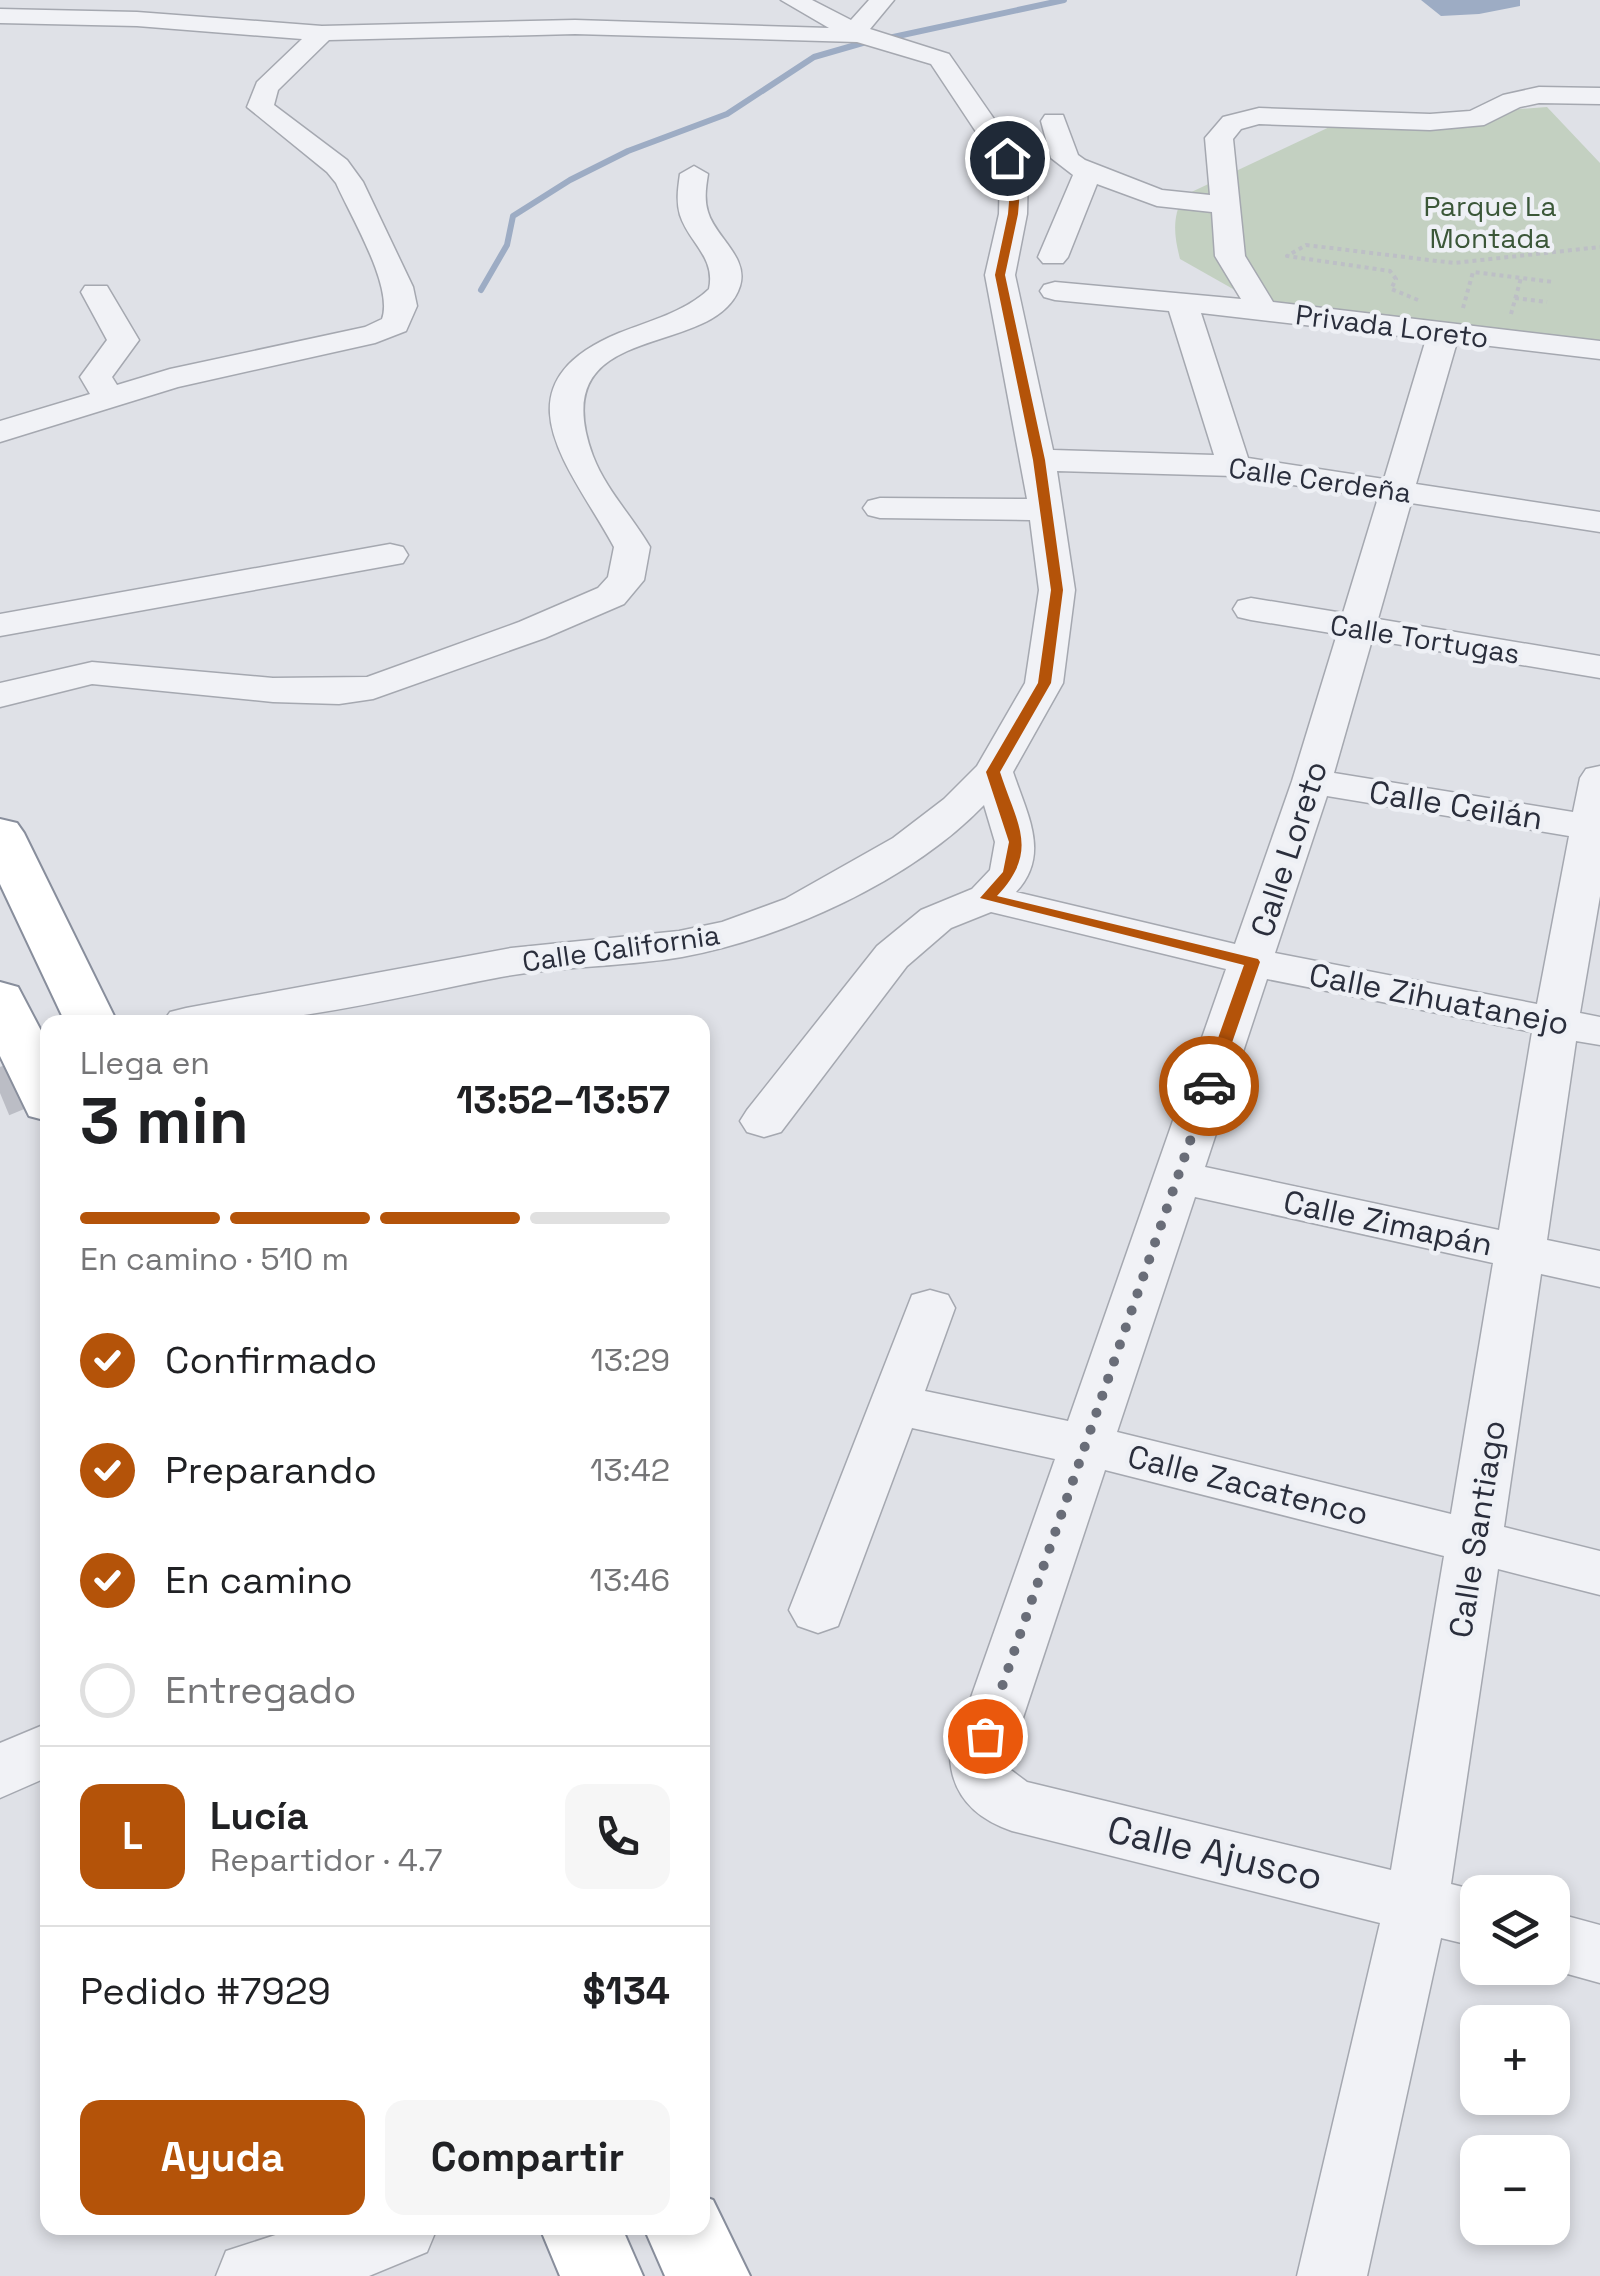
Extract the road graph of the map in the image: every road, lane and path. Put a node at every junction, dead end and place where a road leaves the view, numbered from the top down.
1 (793, 0) edge
2 (818, 12) junction
3 (0, 16) edge
4 (870, 18) edge
5 (759, 32) junction
6 (322, 34) junction
7 (1600, 96) edge
8 (1054, 122) dead end
9 (1088, 172) junction
10 (694, 174) dead end
11 (1224, 205) junction
12 (1600, 248) edge
13 (1053, 257) dead end
14 (1478, 260) junction
15 (1472, 272) junction
16 (1520, 278) junction
17 (1554, 282) dead end
18 (1055, 291) dead end
19 (96, 292) dead end
20 (1515, 298) junction
21 (1548, 302) dead end
22 (1184, 305) junction
23 (1263, 310) junction
24 (1441, 323) junction
25 (1509, 324) dead end
26 (1600, 350) edge
27 (108, 398) junction
28 (0, 432) edge
29 (1039, 460) junction
30 (1234, 466) junction
31 (1399, 490) junction
32 (880, 508) dead end
33 (1043, 510) junction
34 (1600, 522) edge
35 (390, 555) dead end
36 (1251, 609) dead end
37 (0, 625) edge
38 (1357, 628) junction
39 (1600, 668) edge
40 (0, 694) edge
41 (993, 772) junction
42 (1312, 781) junction
43 (1597, 812) edge
44 (0, 834) edge
45 (987, 898) junction
46 (1252, 962) junction
47 (0, 998) edge
48 (87, 1015) edge
49 (224, 1015) edge
50 (1578, 1027) edge
51 (40, 1086) edge
52 (764, 1121) dead end
53 (1177, 1177) junction
54 (1522, 1252) junction
55 (1600, 1269) edge
56 (930, 1308) dead end
57 (894, 1406) junction
58 (1086, 1445) junction
59 (1474, 1541) junction
60 (1600, 1573) edge
61 (818, 1610) dead end
62 (40, 1752) edge
63 (980, 1757) joint
64 (0, 1772) edge
65 (1417, 1902) junction
66 (1460, 1914) edge
67 (1570, 1946) edge
68 (1600, 1954) edge
69 (389, 2235) edge
70 (583, 2235) edge
71 (688, 2235) edge
72 (252, 2276) edge
73 (602, 2276) edge
74 (709, 2276) edge
75 (1332, 2276) edge

1 - 2 street, Calle California
2 - 4 street, Calle California
2 - 4 street
2 - 5 street
3 - 6 street
4 - 5 street
4 - 29 street, Calle California
5 - 6 street
6 - 27 street
7 - 11 street
8 - 9 street
9 - 11 street
9 - 13 street
10 - 40 street
11 - 23 street
12 - 14 path
14 - 15 path
14 - 24 path
15 - 16 path
15 - 24 path
16 - 17 path
16 - 20 path
18 - 22 street, Privada Loreto
19 - 27 street
20 - 21 path
20 - 25 path
22 - 23 street, Privada Loreto
22 - 30 street
23 - 24 street, Privada Loreto
24 - 26 street, Privada Loreto
24 - 31 street, Calle Loreto
27 - 28 street
29 - 30 street, Calle Cerdeña
29 - 33 street, Calle California
30 - 31 street, Calle Cerdeña
31 - 34 street, Calle Cerdeña
31 - 38 street, Calle Loreto
32 - 33 street
33 - 41 street, Calle California
35 - 37 street
36 - 38 street, Calle Tortugas
38 - 39 street, Calle Tortugas
38 - 42 street, Calle Loreto
41 - 45 street
41 - 49 street, Calle California
42 - 43 street, Calle Ceilán
42 - 46 street, Calle Loreto
43 - 50 street, Calle Santiago
44 - 48 highway
45 - 46 street, Calle Zihuatanejo
45 - 52 street
46 - 50 street, Calle Zihuatanejo
46 - 53 street, Calle Loreto
47 - 51 highway
50 - 54 street, Calle Santiago
53 - 54 street, Calle Zimapán
53 - 58 street, Calle Loreto
54 - 55 street, Calle Zimapán
54 - 59 street, Calle Santiago
56 - 57 street
57 - 58 street, Calle Zacatenco
57 - 61 street
58 - 59 street, Calle Zacatenco
58 - 63 street, Calle Loreto
59 - 60 street, Calle Zacatenco
59 - 65 street, Calle Santiago
62 - 64 street
63 - 65 street, Calle Ajusco
65 - 66 street, Calle Ajusco
65 - 75 street, Calle Santiago
67 - 68 street
69 - 72 street
70 - 73 highway
71 - 74 highway

